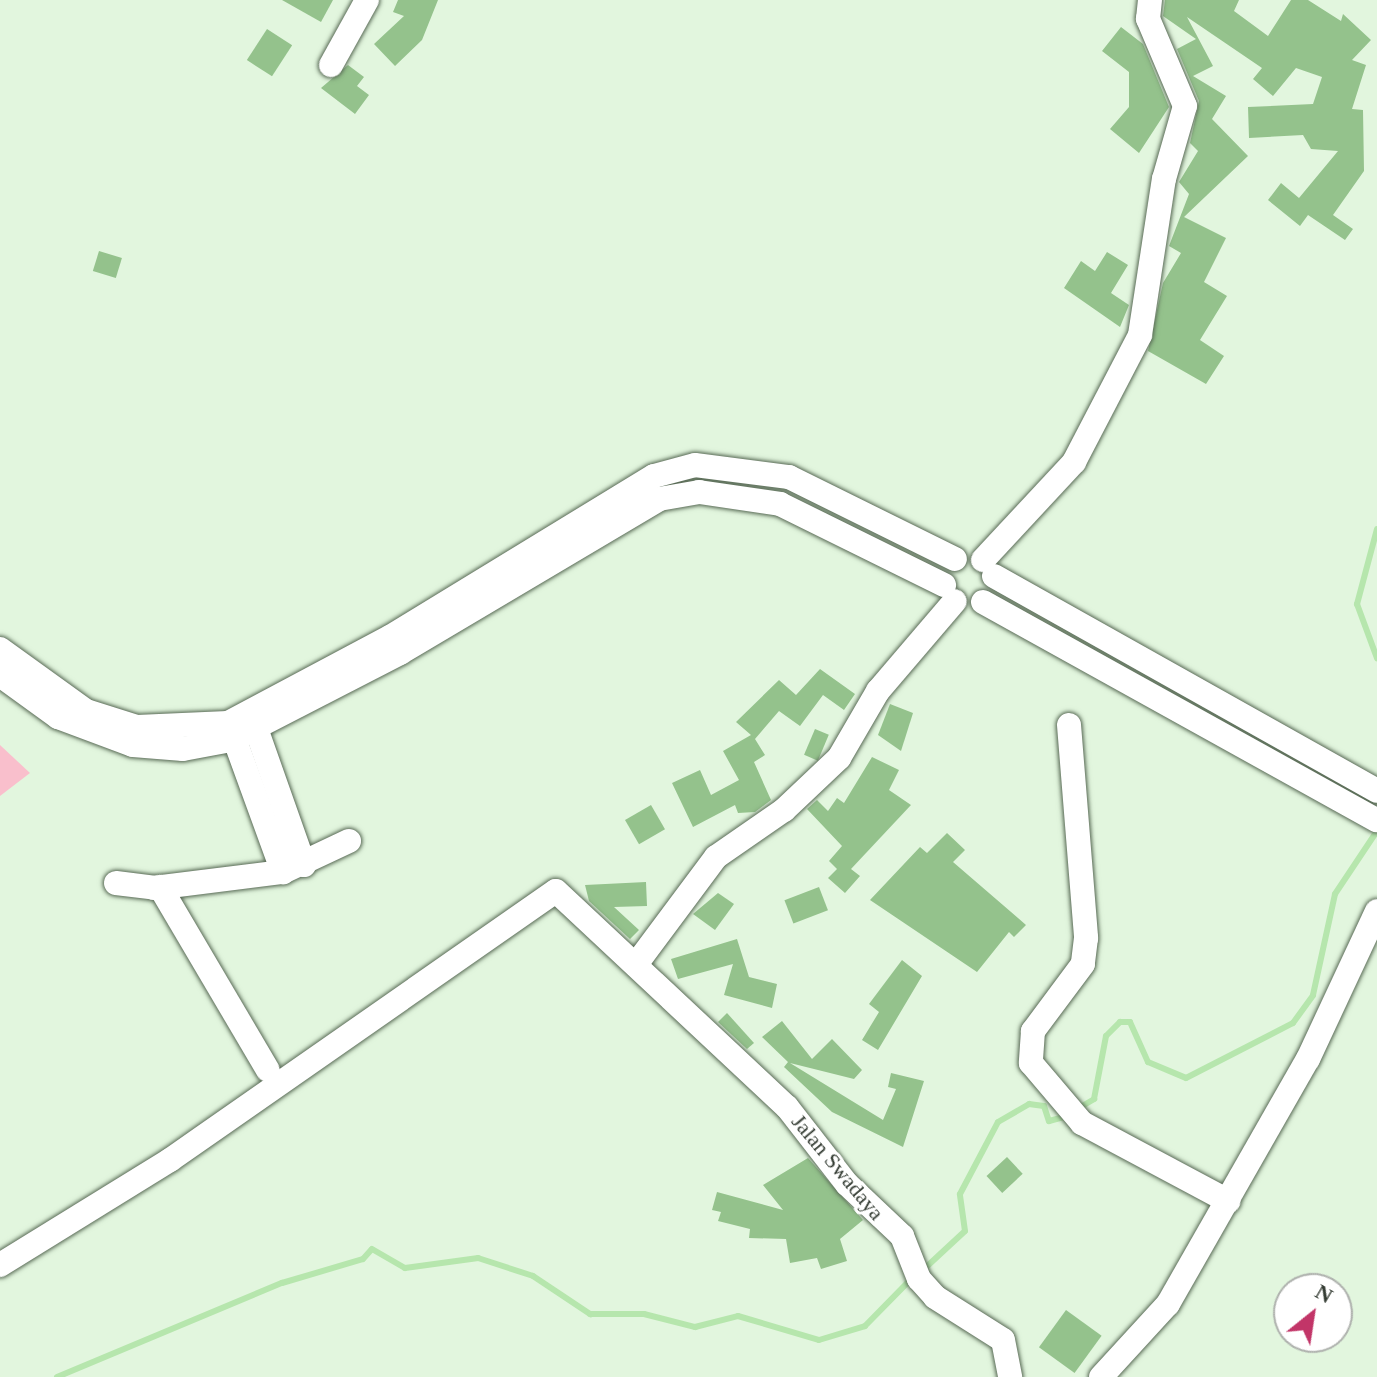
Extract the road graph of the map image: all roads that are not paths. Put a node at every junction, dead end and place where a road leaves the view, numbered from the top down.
1 (367, 0) edge
2 (1150, 0) edge
3 (331, 65) dead end
4 (955, 559) junction
5 (988, 568) junction
6 (949, 593) junction
7 (983, 602) junction
8 (0, 649) edge
9 (0, 675) edge
10 (1069, 725) dead end
11 (243, 727) junction
12 (1377, 791) edge
13 (1377, 820) edge
14 (349, 841) dead end
15 (293, 869) junction
16 (116, 883) dead end
17 (160, 887) junction
18 (1377, 911) edge
19 (637, 963) junction
20 (268, 1070) dead end
21 (1228, 1201) junction
22 (0, 1265) edge
23 (1010, 1377) edge
24 (1101, 1377) edge

1 - 3 street
2 - 5 street
4 - 5 street
4 - 6 street
4 - 11 street
5 - 7 street
5 - 12 street
6 - 7 street
6 - 11 street
6 - 19 street
7 - 13 street
8 - 11 street
9 - 11 street
10 - 21 street
11 - 15 street
14 - 15 street
15 - 17 street
16 - 17 street
17 - 20 street
18 - 21 street
19 - 22 street, Jalan Swadaya
19 - 23 street, Jalan Swadaya
21 - 24 street

